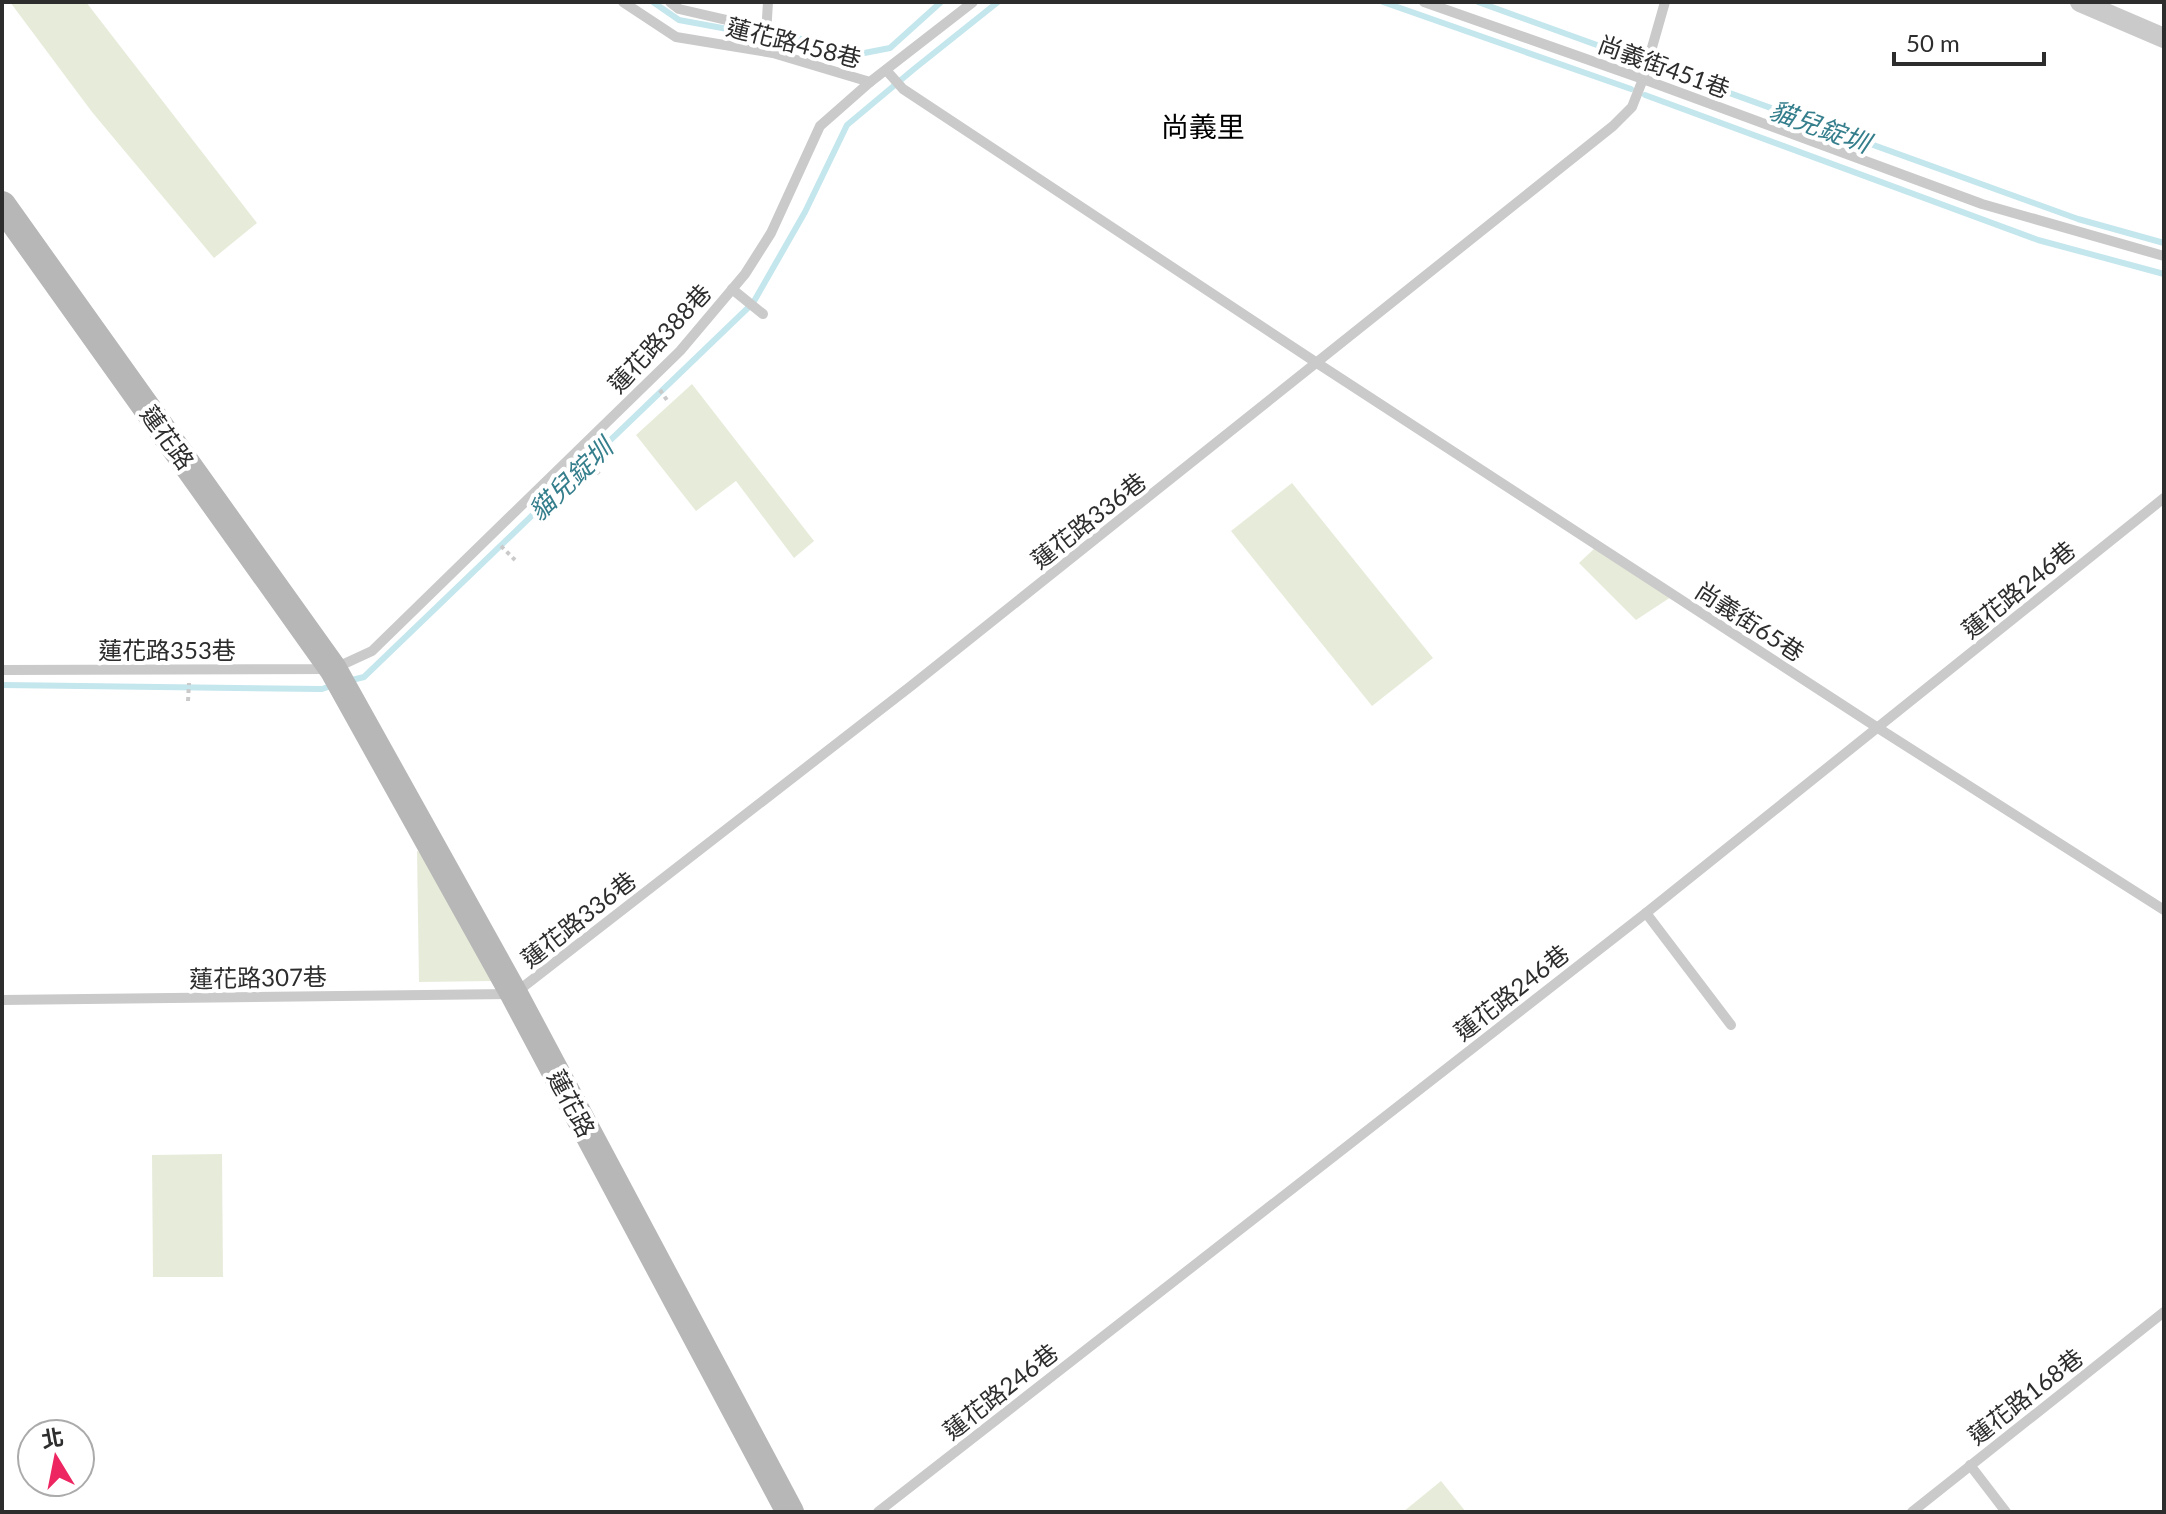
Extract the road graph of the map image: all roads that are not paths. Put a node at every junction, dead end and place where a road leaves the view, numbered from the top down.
1 (623, 2) edge
2 (670, 2) edge
3 (768, 2) edge
4 (973, 2) edge
5 (1424, 2) edge
6 (1665, 2) edge
7 (2080, 2) edge
8 (766, 29) junction
9 (2164, 38) edge
10 (1652, 49) joint
11 (765, 51) junction
12 (886, 70) junction
13 (1643, 79) junction
14 (870, 82) junction
15 (2, 205) edge
16 (2164, 256) edge
17 (732, 289) junction
18 (763, 314) dead end
19 (1317, 363) junction
20 (2164, 498) edge
21 (333, 669) junction
22 (2, 670) edge
23 (1878, 728) junction
24 (2164, 910) edge
25 (1646, 913) junction
26 (514, 994) junction
27 (2, 1000) edge
28 (1731, 1025) dead end
29 (2164, 1312) edge
30 (1970, 1465) junction
31 (790, 1512) edge
32 (878, 1512) edge
33 (1912, 1512) edge
34 (2006, 1512) edge

1 - 11 lane, 蓮花路458巷
2 - 8 lane
3 - 8 lane
4 - 12 lane, 蓮花路388巷
5 - 13 lane, 尚義街451巷
6 - 10 lane, 尚義街451巷
7 - 9 street
8 - 11 lane
10 - 13 lane, 蓮花路336巷
11 - 14 lane, 蓮花路458巷
12 - 14 lane, 蓮花路388巷
12 - 19 lane, 尚義街65巷
13 - 16 lane, 尚義街451巷
13 - 19 lane, 蓮花路336巷
14 - 17 lane, 蓮花路388巷
15 - 21 street, 蓮花路
17 - 18 lane
17 - 21 lane, 蓮花路388巷
19 - 23 lane, 尚義街65巷
19 - 26 lane, 蓮花路336巷
20 - 23 lane, 蓮花路246巷
21 - 22 lane, 蓮花路353巷
21 - 26 street, 蓮花路
23 - 24 lane, 尚義街65巷
23 - 25 lane, 蓮花路246巷
25 - 28 lane
25 - 32 lane, 蓮花路246巷
26 - 27 lane, 蓮花路307巷
26 - 31 street, 蓮花路
29 - 30 lane, 蓮花路168巷
30 - 33 lane, 蓮花路168巷
30 - 34 lane

